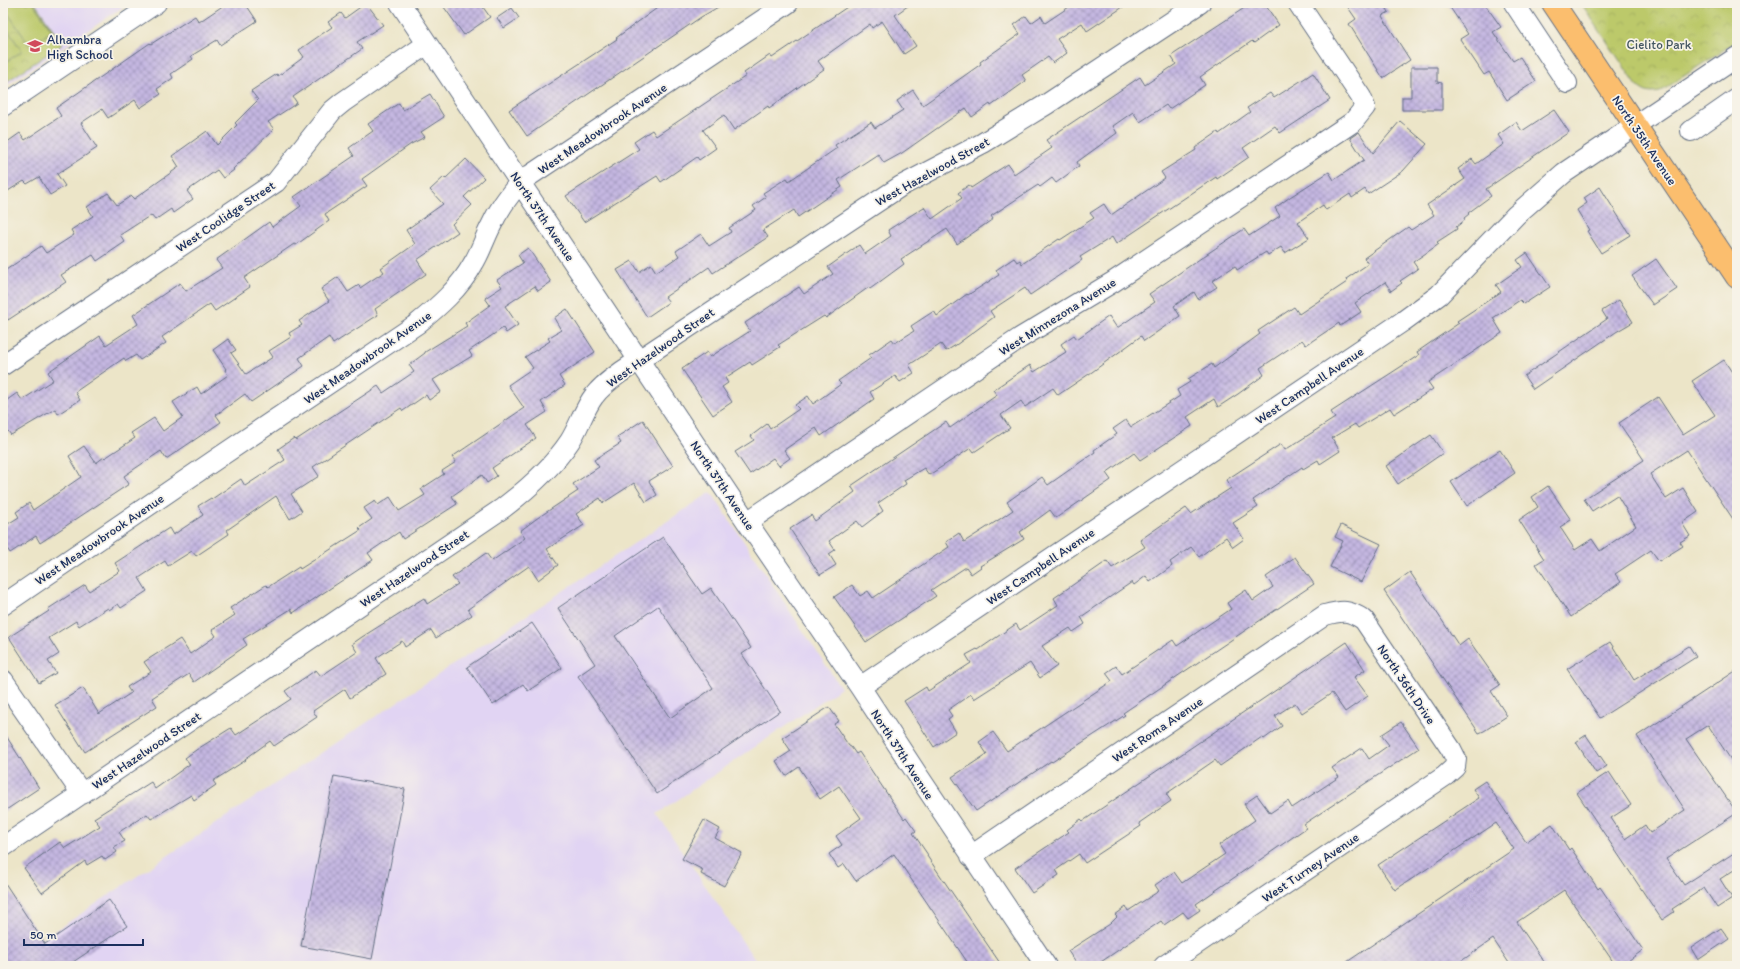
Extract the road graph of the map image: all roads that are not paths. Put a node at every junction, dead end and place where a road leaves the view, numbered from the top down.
1 (156, 3) edge
2 (400, 3) edge
3 (788, 3) edge
4 (1200, 3) edge
5 (1298, 3) edge
6 (1514, 3) edge
7 (1553, 3) edge
8 (427, 44) junction
9 (1737, 57) edge
10 (1567, 83) dead end
11 (1737, 99) edge
12 (3, 106) edge
13 (1634, 126) junction
14 (1691, 131) dead end
15 (520, 182) junction
16 (1737, 277) edge
17 (639, 360) junction
18 (3, 365) edge
19 (747, 522) junction
20 (3, 605) edge
21 (1346, 611) joint
22 (3, 680) edge
23 (860, 686) junction
24 (1455, 767) joint
25 (82, 794) junction
26 (3, 847) edge
27 (971, 856) junction
28 (1046, 966) edge
29 (1164, 966) edge

1 - 12 street
2 - 8 street, North 37th Avenue
3 - 15 street, West Meadowbrook Avenue
4 - 17 street, West Hazelwood Street
5 - 19 street, West Minnezona Avenue
6 - 10 street
7 - 13 main road, North 35th Avenue
8 - 15 street, North 37th Avenue
8 - 18 street, West Coolidge Street
9 - 13 street, West Campbell Avenue
11 - 14 street
13 - 16 main road, North 35th Avenue
13 - 23 street, West Campbell Avenue
15 - 17 street, North 37th Avenue
15 - 20 street, West Meadowbrook Avenue
17 - 19 street, North 37th Avenue
17 - 25 street, West Hazelwood Street
19 - 23 street, North 37th Avenue
21 - 24 street, North 36th Drive
21 - 27 street, West Roma Avenue
22 - 25 street
23 - 27 street, North 37th Avenue
24 - 29 street, West Turney Avenue
25 - 26 street, West Hazelwood Street
27 - 28 street, North 37th Avenue

